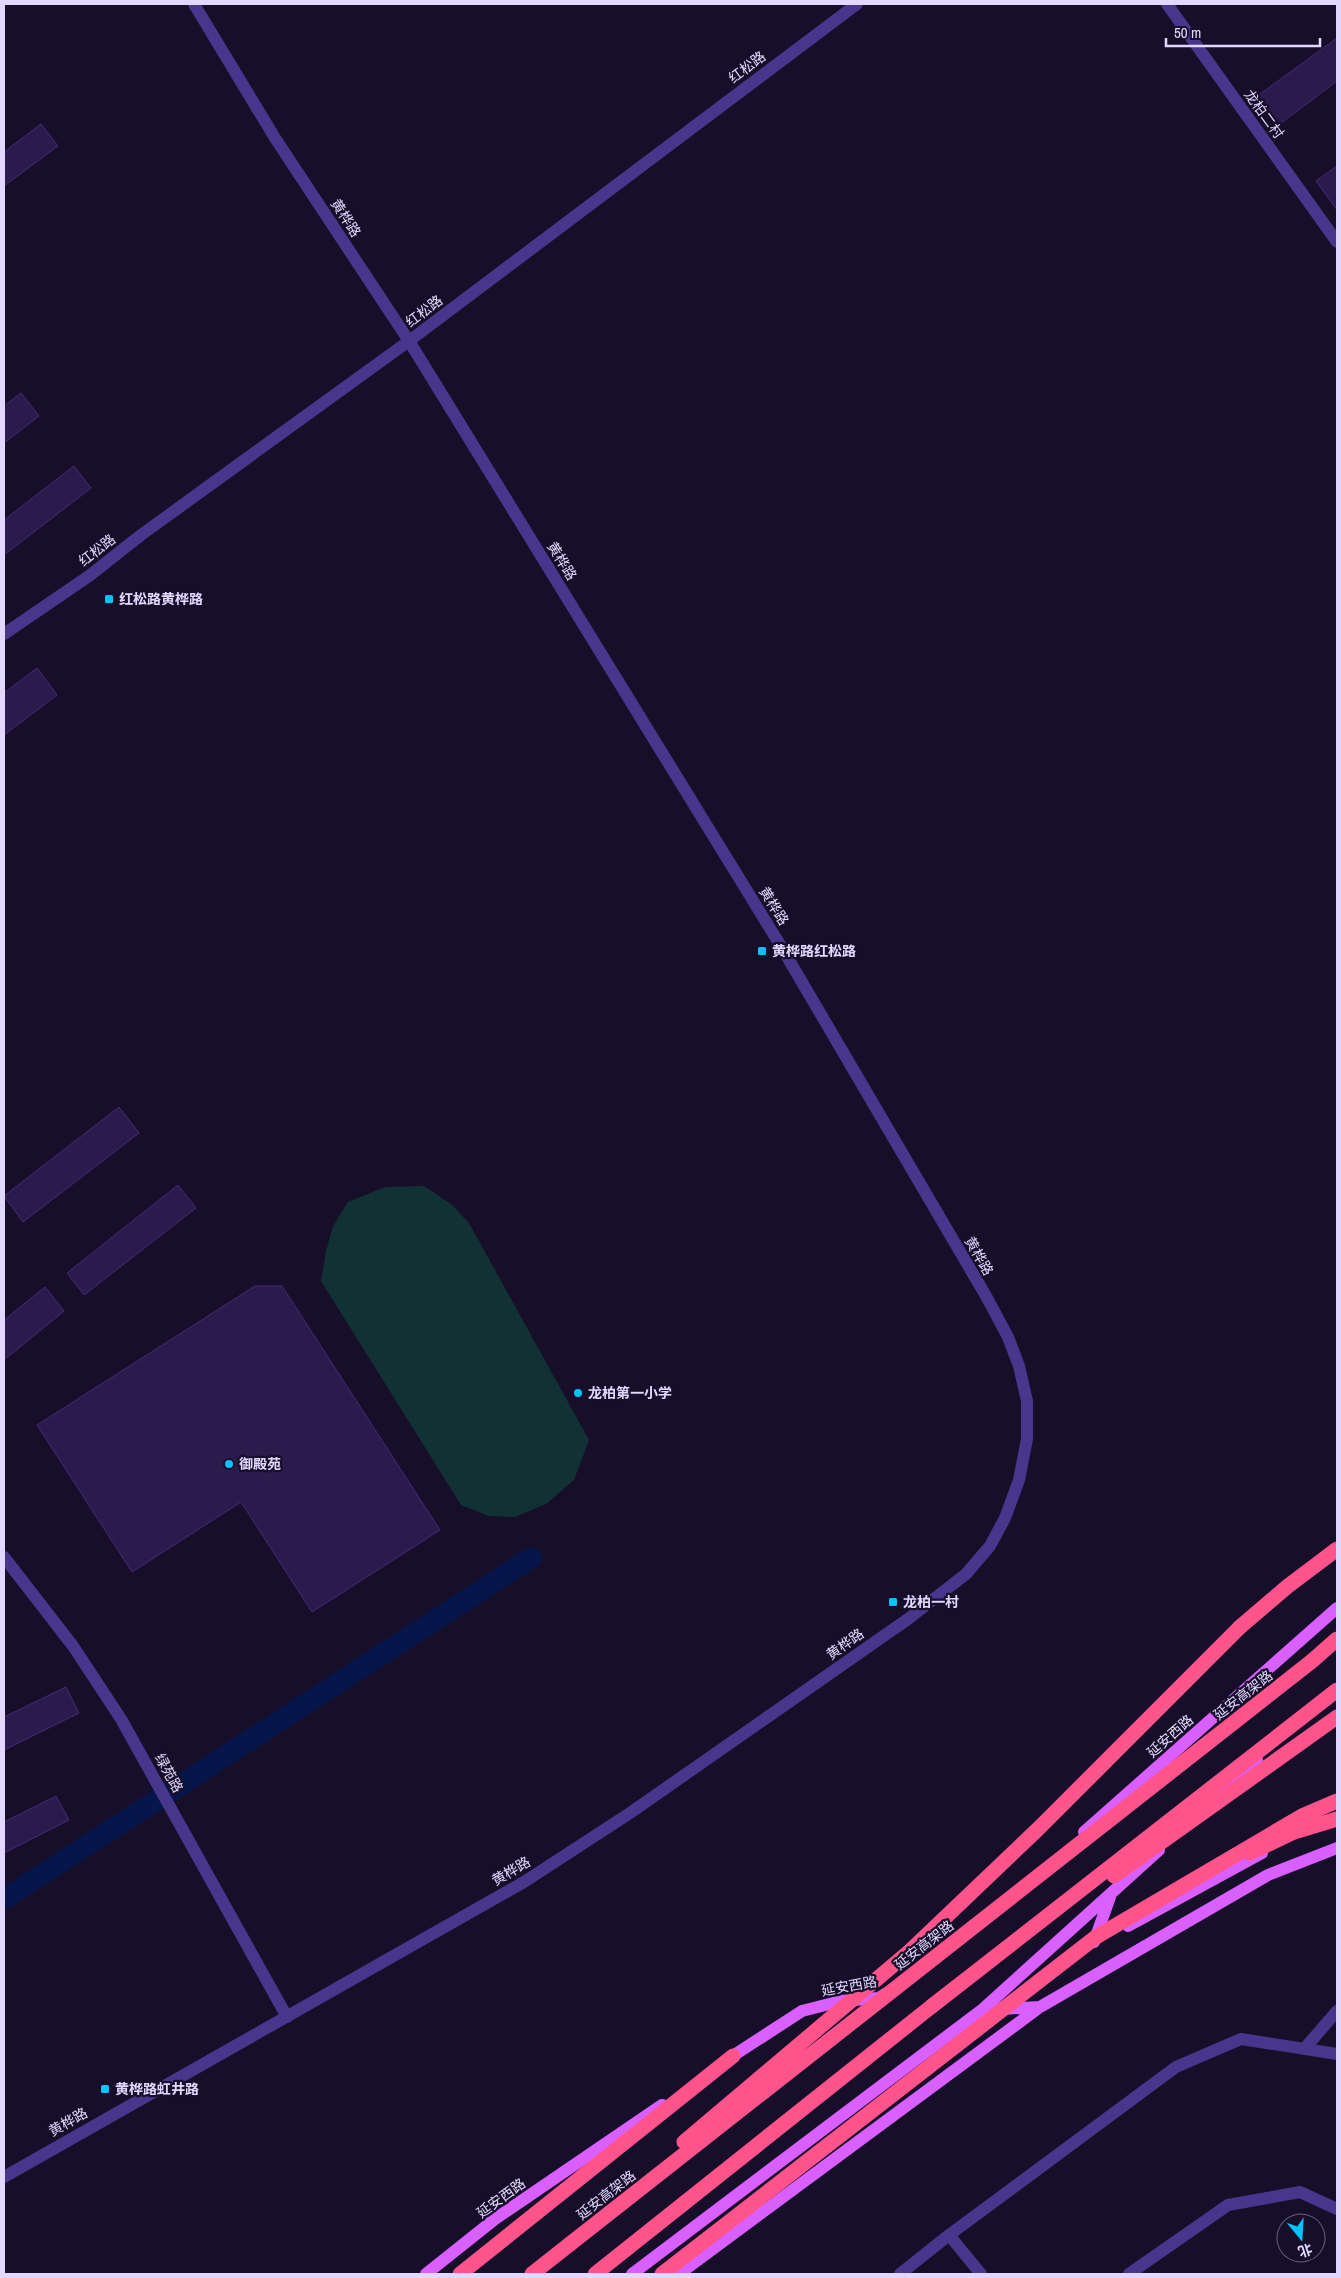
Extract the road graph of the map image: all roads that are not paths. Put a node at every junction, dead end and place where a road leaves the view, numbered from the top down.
1 (194, 4) edge
2 (857, 4) edge
3 (1167, 4) edge
4 (1337, 242) edge
5 (409, 341) junction
6 (4, 634) edge
7 (1337, 1550) edge
8 (4, 1557) edge
9 (1337, 1608) edge
10 (1337, 1640) edge
11 (1337, 1686) edge
12 (1337, 1690) edge
13 (1337, 1717) edge
14 (1337, 1801) edge
15 (1337, 1820) edge
16 (1337, 1848) edge
17 (1196, 1879) junction
18 (1111, 1895) junction
19 (1092, 1946) junction
20 (932, 2006) junction
21 (1040, 2007) junction
22 (983, 2009) junction
23 (1337, 2011) edge
24 (287, 2017) junction
25 (1305, 2048) junction
26 (1337, 2054) edge
27 (733, 2056) junction
28 (4, 2177) edge
29 (1337, 2209) edge
30 (949, 2235) junction
31 (570, 2244) junction
32 (426, 2274) edge
33 (460, 2274) edge
34 (532, 2274) edge
35 (595, 2274) edge
36 (632, 2274) edge
37 (662, 2274) edge
38 (680, 2274) edge
39 (900, 2274) edge
40 (981, 2274) edge
41 (1129, 2274) edge

1 - 5 street, 黄桦路
2 - 5 street, 红松路
3 - 4 street, 龙柏二村
5 - 6 street, 红松路
5 - 24 street, 黄桦路
7 - 31 highway, bridge
8 - 24 street, 绿苑路
9 - 27 main road, 延安西路
10 - 31 highway, 延安高架路, bridge
11 - 18 main road
12 - 20 highway, bridge
13 - 20 highway, bridge
14 - 17 highway, bridge
15 - 17 highway, bridge
15 - 19 main road
16 - 21 main road
17 - 37 highway, bridge
18 - 19 main road
18 - 22 main road
19 - 22 main road
20 - 35 highway
21 - 22 main road
21 - 38 main road
22 - 36 main road
23 - 25 street
24 - 28 street, 黄桦路
25 - 26 street
25 - 30 street
27 - 32 main road, 延安西路
27 - 33 highway
29 - 41 street
30 - 39 street
30 - 40 street
31 - 34 highway, 延安高架路

